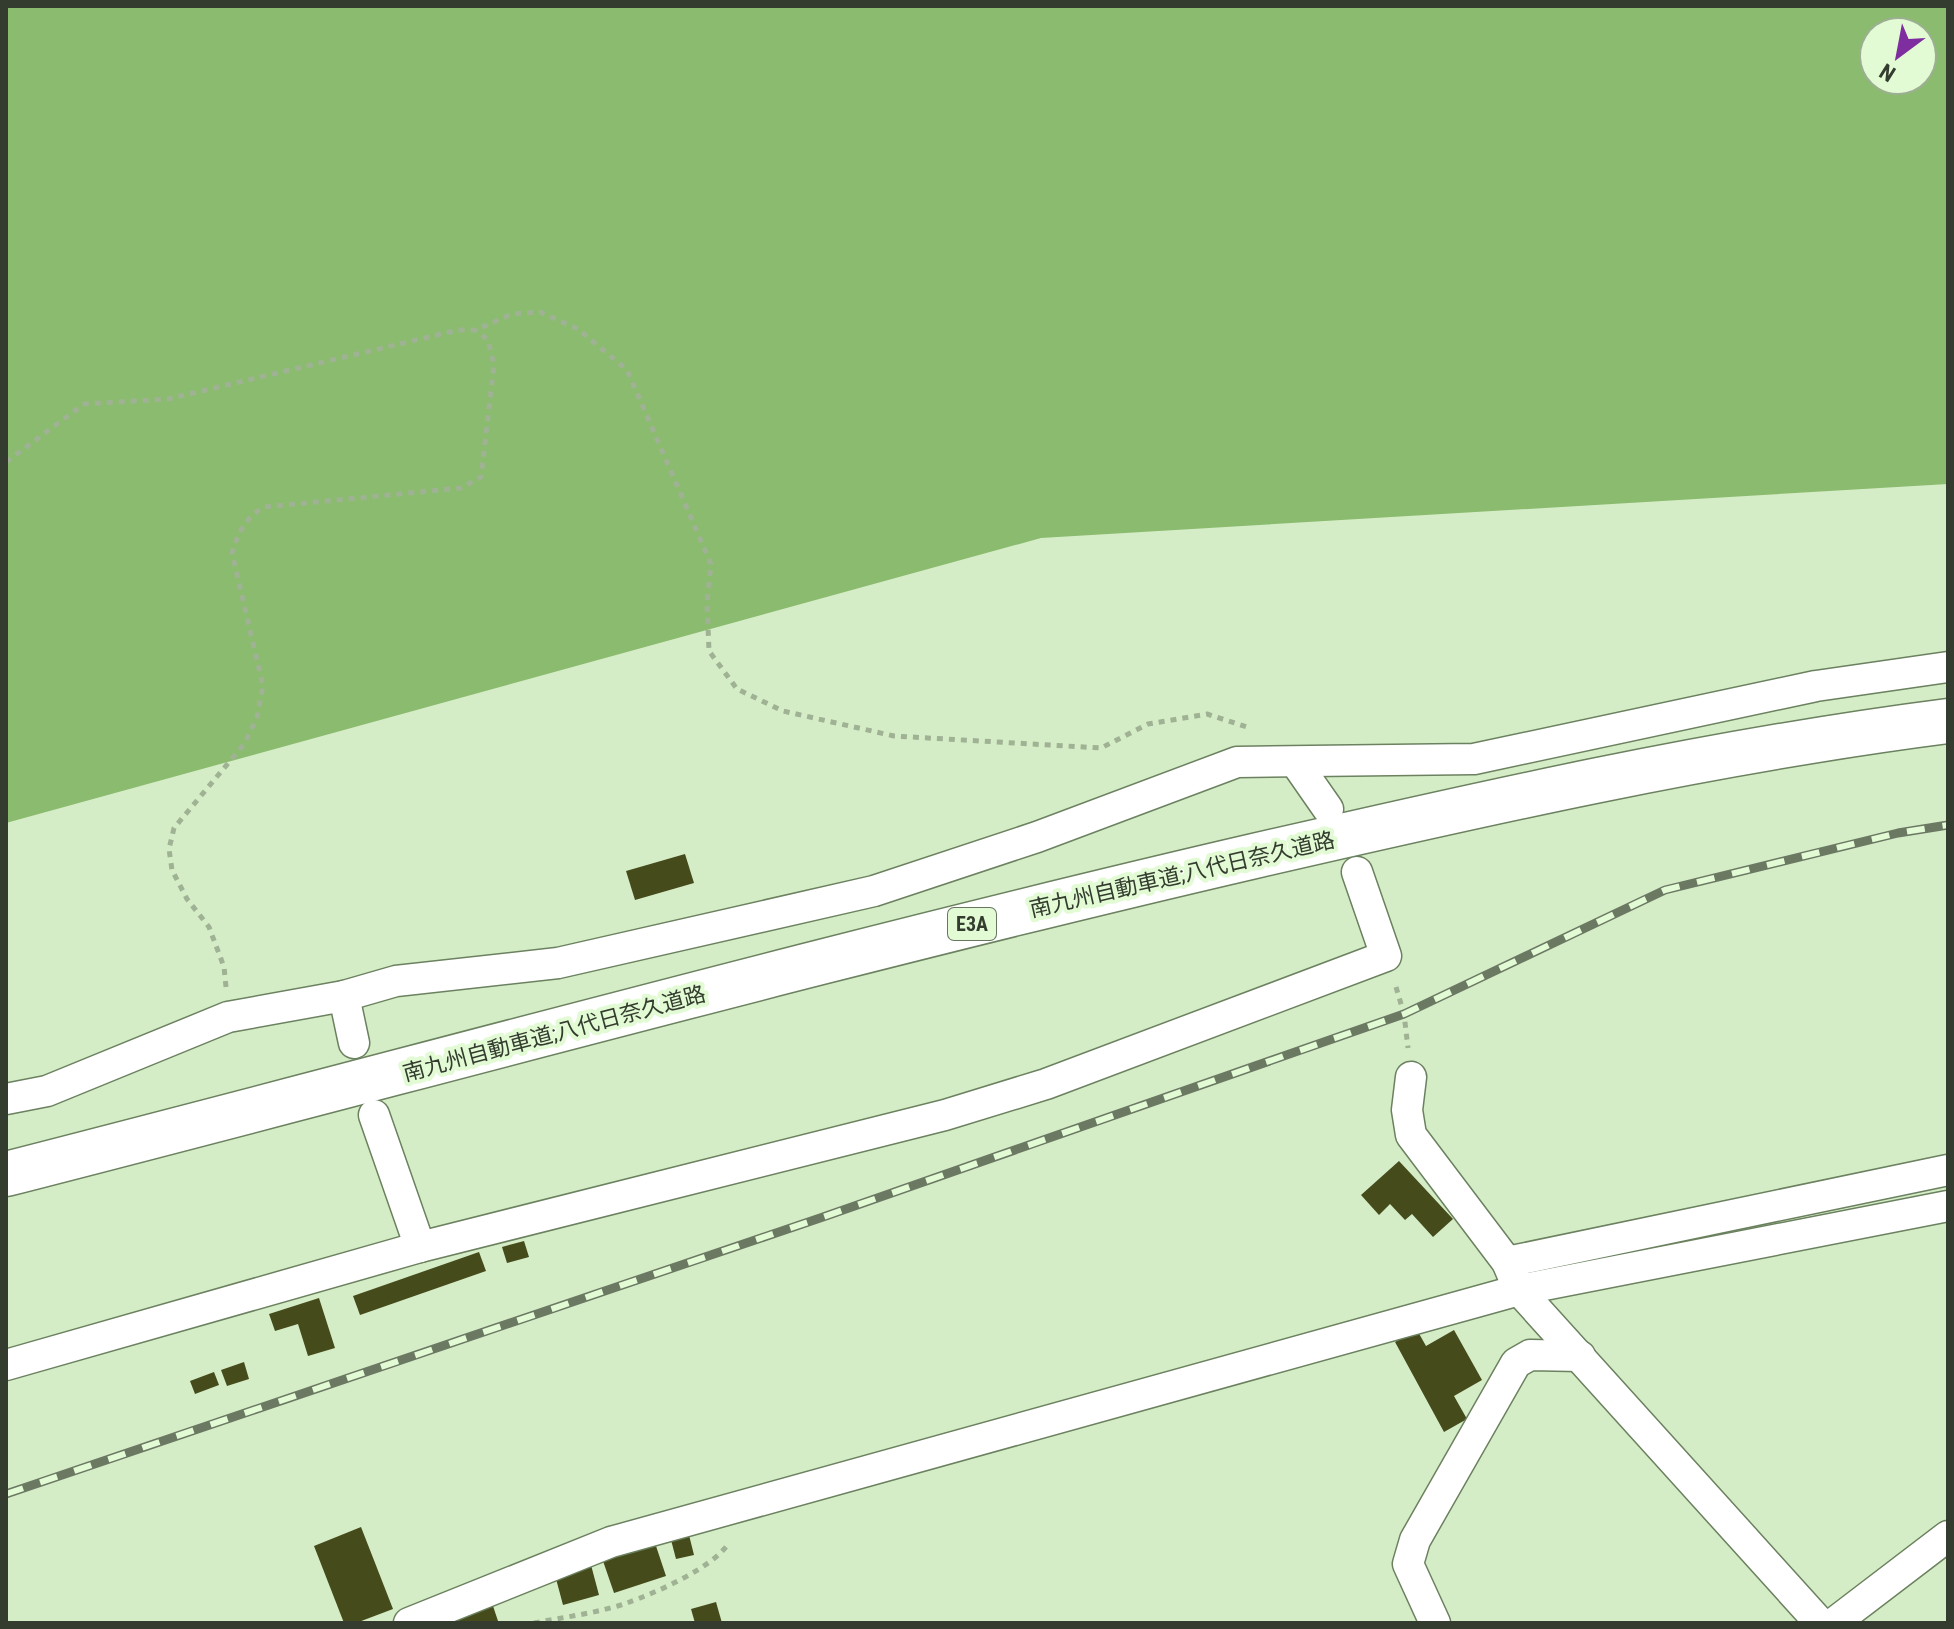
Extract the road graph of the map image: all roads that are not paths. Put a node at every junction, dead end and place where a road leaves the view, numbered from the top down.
1 (1948, 667) edge
2 (1948, 721) edge
3 (1296, 763) junction
4 (1328, 809) dead end
5 (1357, 872) dead end
6 (344, 996) junction
7 (354, 1043) dead end
8 (1411, 1077) dead end
9 (6, 1099) edge
10 (374, 1115) dead end
11 (1948, 1170) edge
12 (6, 1174) edge
13 (1948, 1206) edge
14 (420, 1247) junction
15 (1507, 1262) junction
16 (1519, 1290) junction
17 (1580, 1356) junction
18 (6, 1365) edge
19 (1948, 1536) edge
20 (409, 1623) edge
21 (1435, 1623) edge
22 (1820, 1623) edge
23 (1834, 1623) edge

1 - 3 street
2 - 12 highway, 南九州自動車道;八代日奈久道路 / E3A
3 - 4 street
3 - 6 street
5 - 14 street
6 - 7 street
6 - 9 street
8 - 15 street
10 - 14 street
11 - 15 street
13 - 16 street
14 - 18 street
15 - 16 street
16 - 17 street
16 - 20 street
17 - 21 street
17 - 22 street
19 - 23 street

